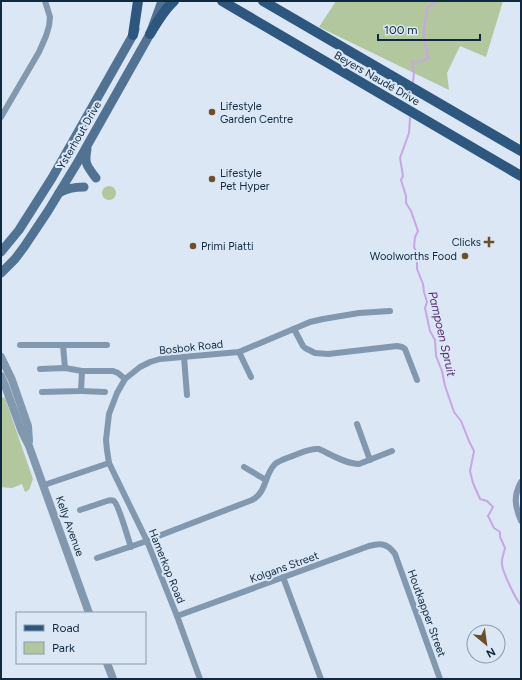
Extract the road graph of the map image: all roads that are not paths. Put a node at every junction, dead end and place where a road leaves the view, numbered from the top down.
1 (45, 1) edge
2 (138, 1) edge
3 (143, 1) edge
4 (162, 1) edge
5 (174, 1) edge
6 (222, 1) edge
7 (262, 1) edge
8 (133, 34) junction
9 (150, 34) junction
10 (1, 117) edge
11 (90, 140) junction
12 (521, 150) edge
13 (521, 176) edge
14 (96, 178) dead end
15 (84, 187) dead end
16 (58, 194) junction
17 (1, 252) edge
18 (15, 259) junction
19 (1, 273) edge
20 (1, 277) edge
21 (390, 311) dead end
22 (294, 329) junction
23 (20, 344) dead end
24 (63, 345) junction
25 (106, 345) dead end
26 (239, 352) junction
27 (1, 356) edge
28 (184, 357) junction
29 (65, 368) junction
30 (40, 369) dead end
31 (82, 371) junction
32 (251, 377) dead end
33 (125, 379) junction
34 (417, 380) dead end
35 (5, 381) edge
36 (80, 391) junction
37 (42, 392) dead end
38 (105, 392) dead end
39 (187, 395) dead end
40 (357, 424) dead end
41 (392, 451) dead end
42 (370, 460) junction
43 (109, 463) junction
44 (244, 467) dead end
45 (266, 480) junction
46 (521, 482) edge
47 (44, 485) junction
48 (80, 510) dead end
49 (521, 521) edge
50 (147, 541) junction
51 (131, 546) junction
52 (395, 554) joint
53 (97, 558) dead end
54 (283, 578) junction
55 (89, 612) edge
56 (177, 616) junction
57 (107, 664) edge
58 (113, 679) edge
59 (200, 679) edge
60 (320, 679) edge
61 (440, 679) edge

1 - 10 street
2 - 8 main road
3 - 8 main road, Ysterhout Drive
4 - 9 main road, Ysterhout Drive
5 - 9 main road
6 - 13 main road, Beyers Naudé Drive
7 - 12 main road, Beyers Naudé Drive
8 - 17 main road, Ysterhout Drive
9 - 11 main road, Ysterhout Drive
11 - 14 main road
11 - 16 main road, Ysterhout Drive
15 - 16 main road
16 - 18 main road, Ysterhout Drive
18 - 19 main road, Ysterhout Drive
18 - 20 main road
21 - 22 street, Bosbok Road
22 - 26 street, Bosbok Road
22 - 34 street
23 - 24 street
24 - 25 street
24 - 29 street
26 - 28 street, Bosbok Road
26 - 32 street
27 - 35 street, Kelly Avenue
28 - 33 street, Bosbok Road
28 - 39 street
29 - 30 street
29 - 31 street
31 - 33 street
31 - 36 street
33 - 43 street, Bosbok Road
35 - 47 street, Kelly Avenue
36 - 37 street
36 - 38 street
40 - 42 street
41 - 42 street
42 - 45 street
43 - 47 street
43 - 50 street, Hamerkop Road
44 - 45 street
45 - 50 street
46 - 49 street
47 - 55 street, Kelly Avenue
48 - 51 street
50 - 51 street
50 - 56 street, Hamerkop Road
51 - 53 street
52 - 54 street, Kolgans Street
52 - 61 street, Houtkapper Street
54 - 56 street, Kolgans Street
54 - 60 street
56 - 59 street, Hamerkop Road
57 - 58 street

